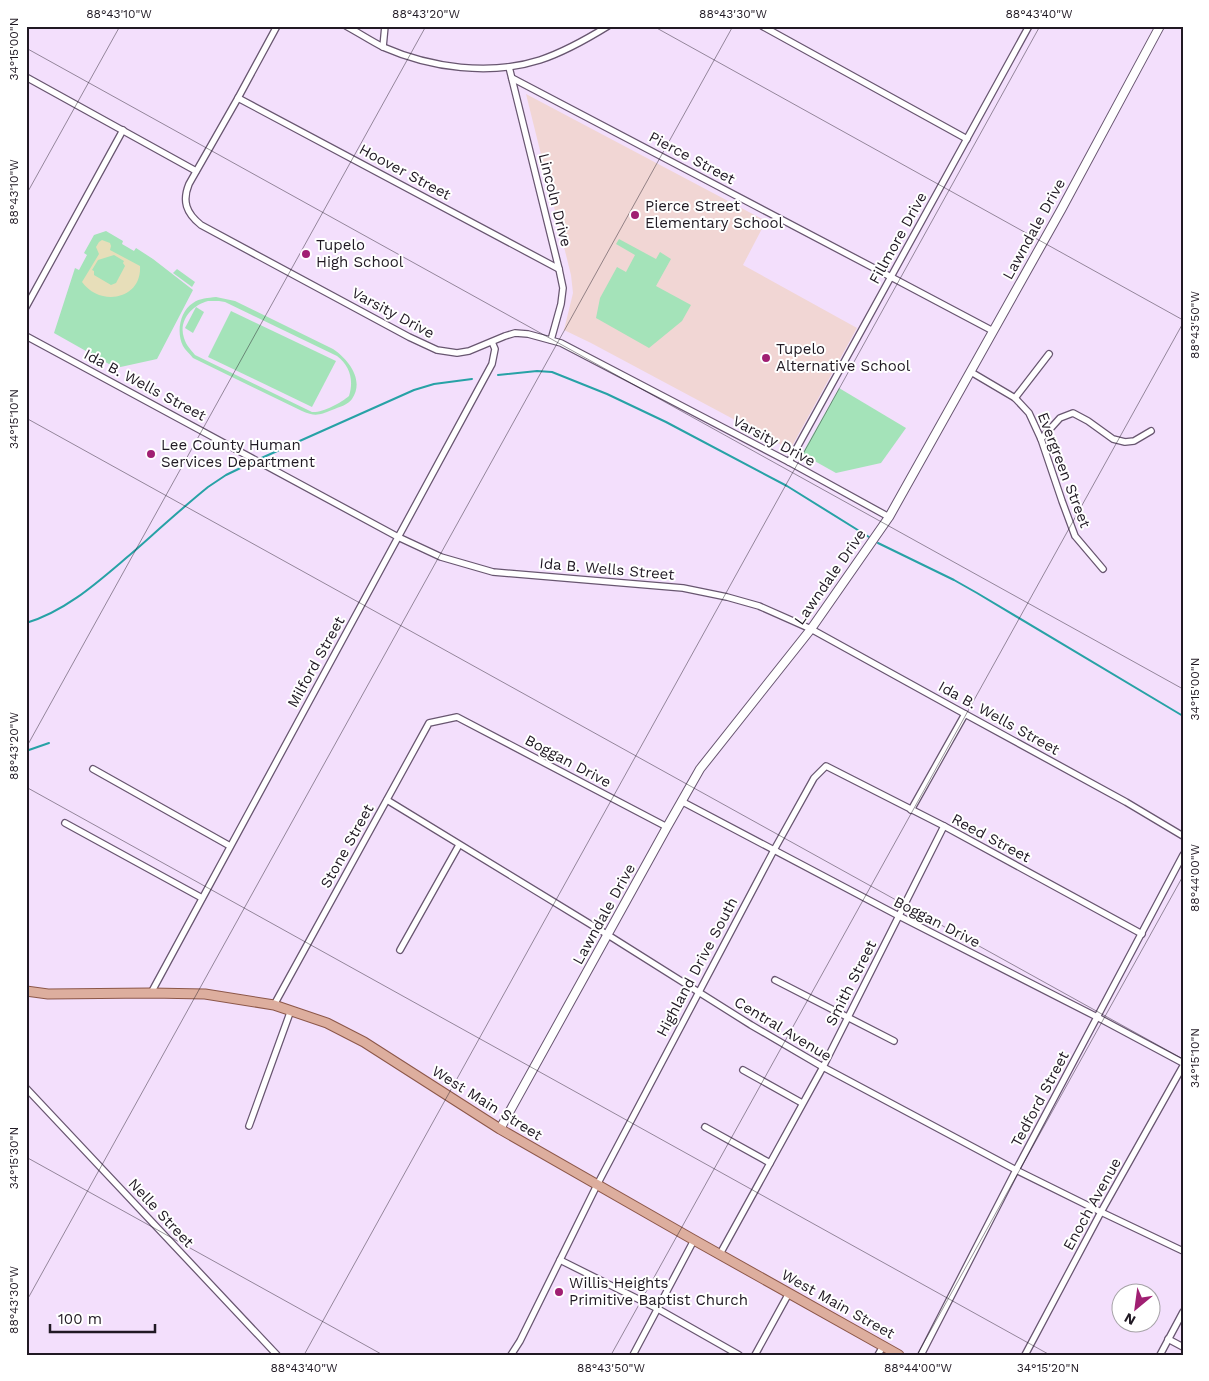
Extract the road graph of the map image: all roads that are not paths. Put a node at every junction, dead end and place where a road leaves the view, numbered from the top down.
1 (277, 26) edge
2 (346, 26) edge
3 (385, 26) edge
4 (608, 26) edge
5 (762, 26) edge
6 (1029, 26) edge
7 (1160, 26) edge
8 (383, 46) junction
9 (509, 67) junction
10 (26, 77) edge
11 (512, 78) junction
12 (238, 98) junction
13 (123, 130) junction
14 (967, 139) junction
15 (196, 171) junction
16 (559, 269) junction
17 (891, 277) junction
18 (26, 307) edge
19 (993, 331) junction
20 (26, 336) edge
21 (551, 340) junction
22 (492, 342) junction
23 (1049, 354) dead end
24 (971, 372) junction
25 (1015, 398) junction
26 (1151, 431) dead end
27 (1041, 439) junction
28 (789, 462) junction
29 (889, 517) junction
30 (398, 537) junction
31 (1103, 569) dead end
32 (811, 629) junction
33 (965, 714) junction
34 (457, 717) joint
35 (826, 766) joint
36 (93, 769) dead end
37 (387, 800) junction
38 (681, 801) junction
39 (911, 810) junction
40 (65, 823) dead end
41 (944, 826) junction
42 (667, 827) junction
43 (1183, 836) edge
44 (459, 845) junction
45 (230, 846) junction
46 (774, 850) junction
47 (1183, 855) edge
48 (202, 898) junction
49 (899, 916) junction
50 (1142, 934) junction
51 (608, 935) junction
52 (400, 950) dead end
53 (775, 980) dead end
54 (26, 991) edge
55 (699, 992) junction
56 (151, 993) junction
57 (274, 1005) junction
58 (291, 1010) junction
59 (848, 1016) junction
60 (1097, 1017) junction
61 (894, 1041) dead end
62 (1183, 1064) edge
63 (823, 1067) junction
64 (743, 1070) dead end
65 (26, 1088) edge
66 (802, 1103) junction
67 (249, 1126) dead end
68 (705, 1128) dead end
69 (500, 1130) junction
70 (770, 1162) junction
71 (1016, 1170) junction
72 (597, 1185) junction
73 (1101, 1212) junction
74 (694, 1240) junction
75 (1183, 1251) edge
76 (720, 1254) junction
77 (560, 1260) junction
78 (789, 1293) junction
79 (658, 1309) junction
80 (1183, 1312) edge
81 (1168, 1339) junction
82 (883, 1346) junction
83 (1183, 1347) edge
84 (278, 1355) edge
85 (511, 1355) edge
86 (633, 1355) edge
87 (739, 1355) edge
88 (755, 1355) edge
89 (878, 1355) edge
90 (899, 1355) edge
91 (921, 1355) edge
92 (1025, 1355) edge
93 (1160, 1355) edge

1 - 12 street
2 - 8 street
3 - 8 street
4 - 9 street
5 - 14 street
6 - 14 street, Fillmore Drive
7 - 19 street, Lawndale Drive
8 - 9 street
9 - 11 street, Lincoln Drive
10 - 13 street
11 - 16 street, Lincoln Drive
11 - 17 street, Pierce Street
12 - 15 street
12 - 16 street, Hoover Street
13 - 15 street
13 - 18 street
14 - 17 street, Fillmore Drive
15 - 22 street, Varsity Drive
16 - 21 street, Lincoln Drive
17 - 19 street, Pierce Street
17 - 28 street, Fillmore Drive
19 - 24 street, Lawndale Drive
20 - 30 street, Ida B. Wells Street
21 - 22 street, Varsity Drive
21 - 28 street, Varsity Drive
22 - 30 street, Milford Street
23 - 25 street
24 - 25 street, Evergreen Street
24 - 29 street, Lawndale Drive
25 - 27 street, Evergreen Street
26 - 27 street
27 - 31 street, Evergreen Street
28 - 29 street, Varsity Drive
29 - 32 street, Lawndale Drive
30 - 32 street, Ida B. Wells Street
30 - 45 street, Milford Street
32 - 33 street, Ida B. Wells Street
32 - 38 street, Lawndale Drive
33 - 39 street
33 - 43 street, Ida B. Wells Street
34 - 37 street, Stone Street
34 - 42 street, Boggan Drive
35 - 39 street, Reed Street
35 - 46 street, Highland Drive South
36 - 45 street
37 - 44 street, Central Avenue
37 - 57 street, Stone Street
38 - 42 street, Lawndale Drive
38 - 46 street, Boggan Drive
39 - 41 street, Reed Street
40 - 48 street
41 - 49 street, Smith Street
41 - 50 street, Reed Street
42 - 51 street, Lawndale Drive
44 - 51 street, Central Avenue
44 - 52 street
45 - 48 street, Milford Street
46 - 49 street, Boggan Drive
46 - 55 street, Highland Drive South
47 - 50 street, Tedford Street
48 - 56 street, Milford Street
49 - 59 street, Smith Street
49 - 60 street, Boggan Drive
50 - 60 street, Tedford Street
51 - 55 street, Central Avenue
51 - 69 street, Lawndale Drive
53 - 59 street
54 - 56 main road, West Main Street
55 - 63 street, Central Avenue
55 - 72 street, Highland Drive South
56 - 57 main road, West Main Street
57 - 58 main road, West Main Street
58 - 67 street
58 - 69 main road, West Main Street
59 - 61 street
59 - 63 street, Smith Street
60 - 62 street, Boggan Drive
60 - 71 street, Tedford Street
62 - 73 street, Enoch Avenue
63 - 66 street, Smith Street
63 - 71 street, Central Avenue
64 - 66 street
65 - 84 street, Nelle Street
66 - 70 street, Smith Street
68 - 70 street
69 - 72 main road, West Main Street
70 - 76 street, Smith Street
71 - 73 street, Central Avenue
71 - 91 street, Tedford Street
72 - 74 main road, West Main Street
72 - 77 street, Highland Drive South
73 - 75 street, Central Avenue
73 - 92 street, Enoch Avenue
74 - 76 main road, West Main Street
74 - 79 street
76 - 78 main road, West Main Street
77 - 79 street
77 - 85 street, Highland Drive South
78 - 82 main road, West Main Street
78 - 88 street
79 - 86 street
79 - 87 street
80 - 81 street
81 - 83 street
81 - 93 street
82 - 89 street
82 - 90 main road, West Main Street

